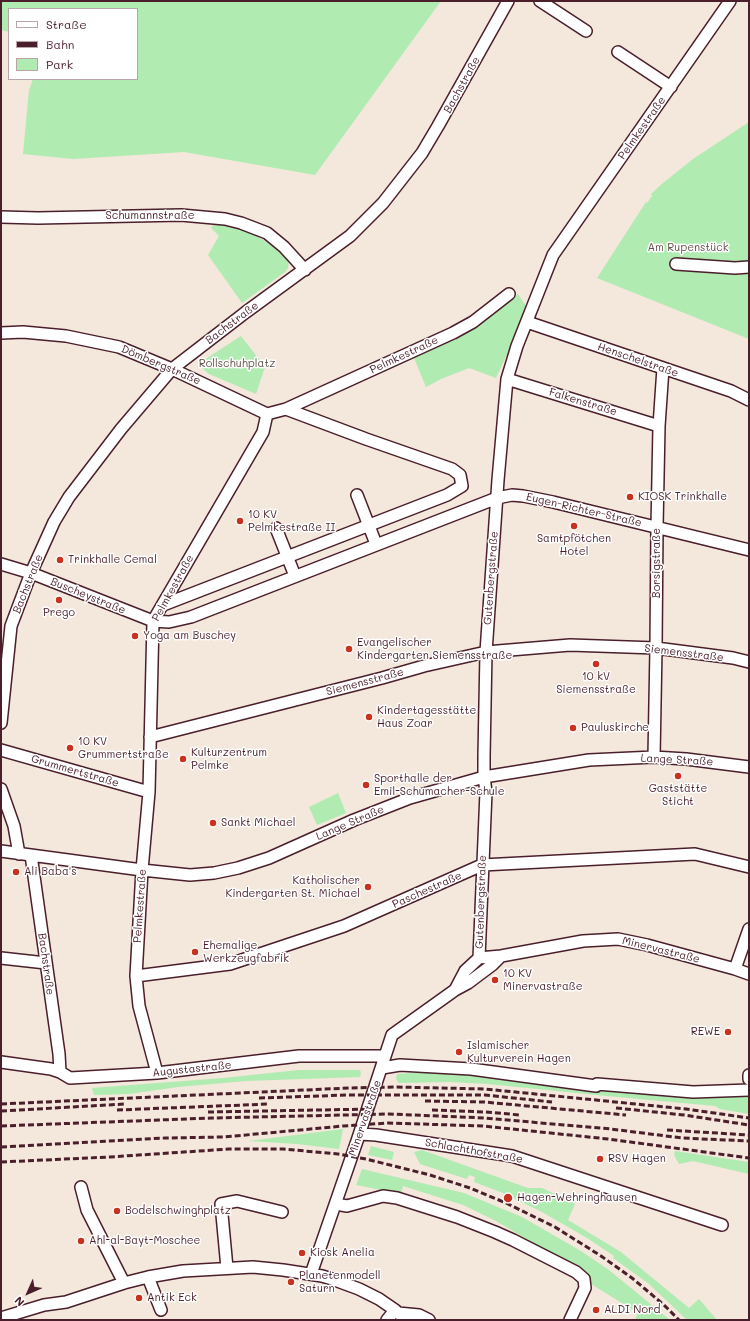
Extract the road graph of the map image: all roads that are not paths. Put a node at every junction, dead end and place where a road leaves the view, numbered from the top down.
1 (508, 1) edge
2 (540, 1) edge
3 (730, 1) edge
4 (586, 31) dead end
5 (618, 52) dead end
6 (670, 87) junction
7 (1, 217) edge
8 (676, 264) dead end
9 (749, 267) edge
10 (305, 270) junction
11 (509, 294) dead end
12 (527, 322) junction
13 (1, 333) edge
14 (663, 368) junction
15 (172, 369) junction
16 (507, 379) junction
17 (749, 400) edge
18 (286, 409) junction
19 (268, 414) junction
20 (659, 426) junction
21 (357, 496) dead end
22 (497, 498) junction
23 (369, 526) junction
24 (657, 527) junction
25 (276, 528) dead end
26 (376, 544) junction
27 (749, 550) edge
28 (287, 557) junction
29 (1, 564) edge
30 (31, 573) junction
31 (295, 576) junction
32 (163, 604) junction
33 (153, 621) junction
34 (6, 626) edge
35 (656, 648) junction
36 (486, 652) junction
37 (749, 662) edge
38 (1, 723) edge
39 (150, 737) junction
40 (1, 750) edge
41 (654, 757) junction
42 (749, 767) edge
43 (484, 777) junction
44 (1, 789) edge
45 (149, 792) junction
46 (1, 851) edge
47 (18, 854) junction
48 (31, 855) junction
49 (482, 865) junction
50 (749, 867) edge
51 (142, 870) junction
52 (749, 928) edge
53 (501, 956) junction
54 (1, 958) edge
55 (478, 958) junction
56 (46, 963) junction
57 (735, 969) junction
58 (749, 974) edge
59 (136, 976) junction
60 (455, 990) junction
61 (385, 1056) junction
62 (1, 1062) edge
63 (382, 1068) junction
64 (60, 1072) junction
65 (157, 1073) junction
66 (749, 1075) edge
67 (749, 1079) edge
68 (749, 1090) edge
69 (360, 1134) junction
70 (81, 1188) dead end
71 (336, 1204) junction
72 (282, 1212) dead end
73 (722, 1225) dead end
74 (227, 1268) junction
75 (311, 1274) junction
76 (148, 1277) junction
77 (124, 1283) junction
78 (161, 1310) dead end
79 (402, 1316) edge
80 (1, 1318) edge
81 (387, 1320) edge
82 (429, 1320) edge
83 (570, 1320) edge

1 - 10 street, Bachstraße
2 - 4 street
3 - 6 street, Pelmkestraße
5 - 6 street
6 - 12 street, Pelmkestraße
7 - 10 street, Schumannstraße
8 - 9 street
10 - 15 street, Bachstraße
11 - 18 street, Pelmkestraße
12 - 14 street, Henschelstraße
12 - 16 street, Gutenbergstraße
13 - 15 street, Dömbergstraße
14 - 17 street, Henschelstraße
14 - 20 street, Borsigstraße
15 - 19 street, Dömbergstraße
15 - 30 street, Bachstraße
16 - 20 street, Falkenstraße
16 - 22 street, Gutenbergstraße
18 - 19 street, Pelmkestraße
18 - 23 street
19 - 32 street, Pelmkestraße
20 - 24 street, Borsigstraße
21 - 23 street
22 - 24 street, Eugen-Richter-Straße
22 - 26 street, Eugen-Richter-Straße
22 - 36 street, Gutenbergstraße
23 - 26 street
23 - 28 street
24 - 27 street, Eugen-Richter-Straße
24 - 35 street, Borsigstraße
25 - 28 street
26 - 31 street, Eugen-Richter-Straße
28 - 31 street
28 - 32 street
29 - 30 street, Buscheystraße
30 - 33 street, Buscheystraße
30 - 34 street, Bachstraße
31 - 33 street, Eugen-Richter-Straße
32 - 33 street, Pelmkestraße
33 - 39 street, Pelmkestraße
34 - 38 street, Bachstraße
35 - 36 street, Siemensstraße
35 - 37 street, Siemensstraße
35 - 41 street, Borsigstraße
36 - 39 street, Siemensstraße
36 - 43 street, Gutenbergstraße
39 - 45 street, Pelmkestraße
40 - 45 street, Grummertstraße
41 - 42 street, Lange Straße
41 - 43 street, Lange Straße
43 - 49 street, Gutenbergstraße
43 - 51 street, Lange Straße
44 - 47 street
45 - 51 street, Pelmkestraße
46 - 47 street, Lange Straße
47 - 48 street, Lange Straße
48 - 51 street, Lange Straße
48 - 56 street, Bachstraße
49 - 50 street, Paschestraße
49 - 55 street, Gutenbergstraße
49 - 59 street, Paschestraße
51 - 59 street, Pelmkestraße
52 - 57 street
53 - 55 street, Minervastraße
53 - 57 street, Minervastraße
53 - 60 street, Minervastraße
54 - 56 street
55 - 60 street, Minervastraße
56 - 64 street, Bachstraße
57 - 58 street, Minervastraße
59 - 65 street, Pelmkestraße
60 - 61 street, Minervastraße
61 - 63 street, Minervastraße
61 - 65 street, Augustastraße
62 - 64 street, Augustastraße
63 - 68 street
63 - 69 street, Minervastraße
64 - 65 street, Augustastraße
66 - 67 street
69 - 71 street, Minervastraße
69 - 73 street, Schlachthofstraße
70 - 77 street
71 - 75 street, Minervastraße
71 - 83 street
72 - 74 street
74 - 75 street
74 - 76 street
75 - 79 street
76 - 77 street
76 - 78 street
77 - 80 street
79 - 81 street
79 - 82 street

